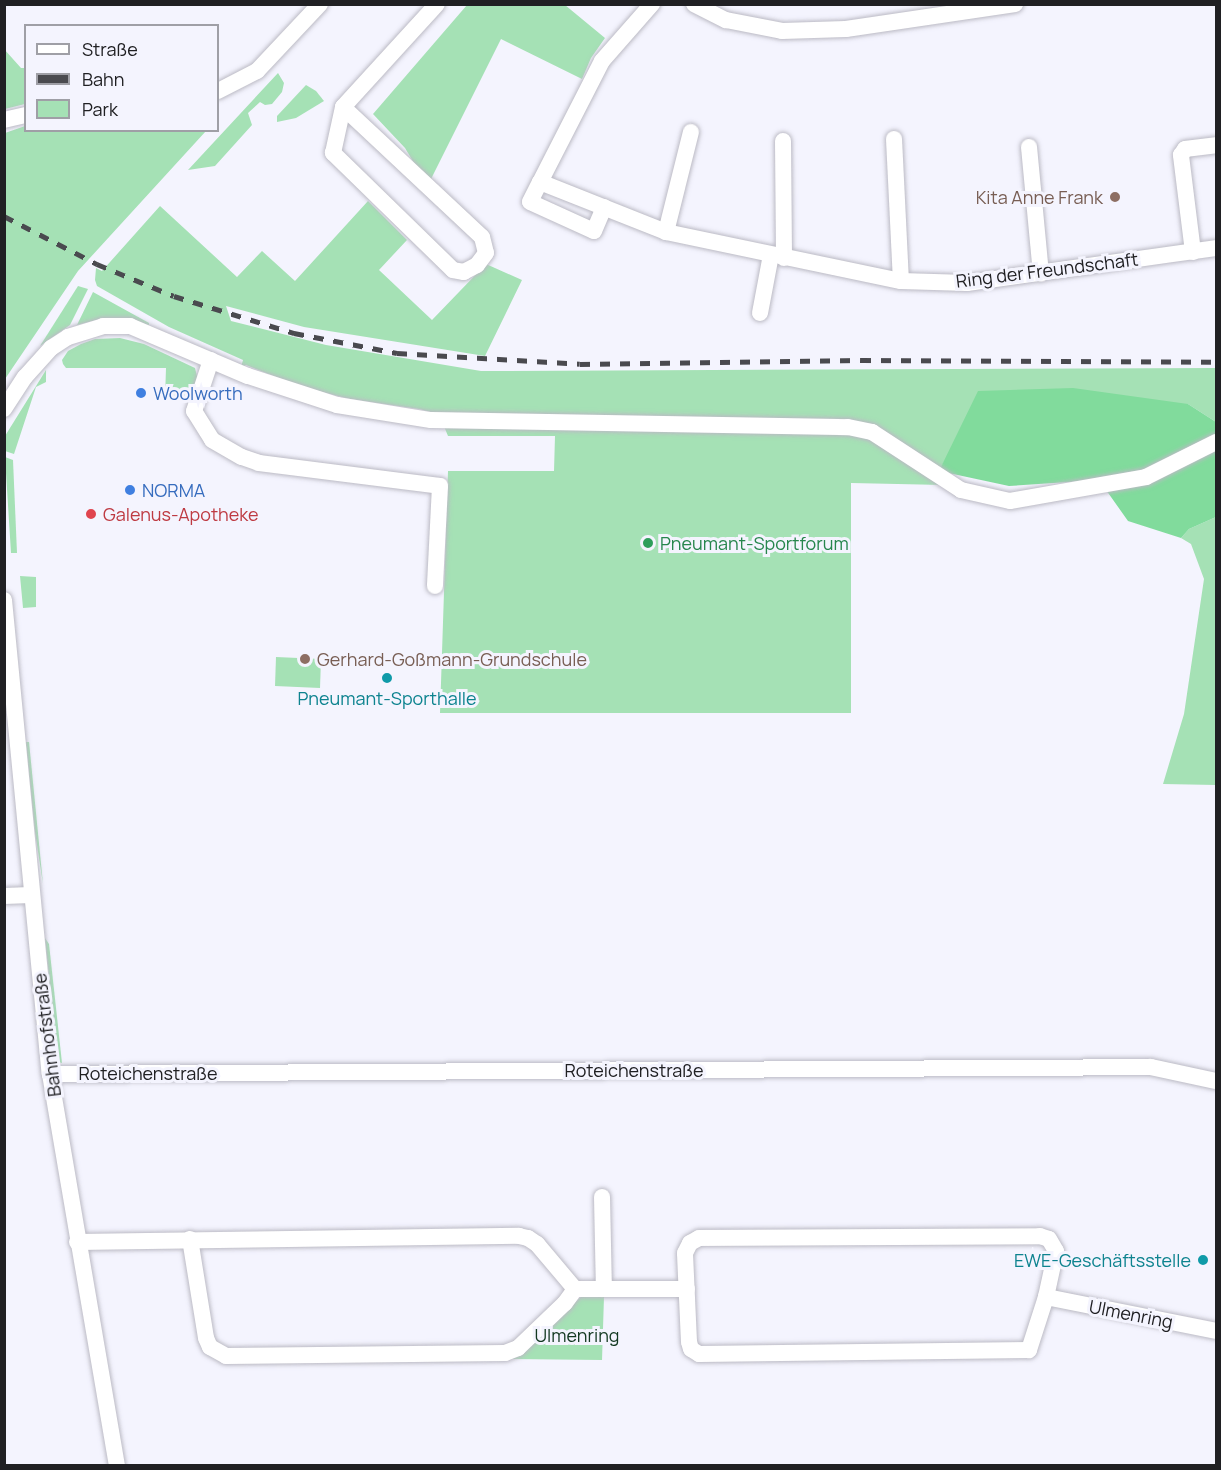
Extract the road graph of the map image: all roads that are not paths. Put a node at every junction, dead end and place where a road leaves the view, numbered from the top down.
1 (320, 4) edge
2 (437, 4) edge
3 (652, 4) edge
4 (694, 4) edge
5 (1015, 4) edge
6 (982, 7) edge
7 (219, 90) edge
8 (343, 107) junction
9 (24, 115) edge
10 (4, 120) edge
11 (691, 132) dead end
12 (894, 139) dead end
13 (783, 141) dead end
14 (1216, 145) edge
15 (1029, 147) dead end
16 (540, 182) junction
17 (604, 207) junction
18 (666, 232) junction
19 (1216, 248) edge
20 (1193, 252) junction
21 (777, 256) junction
22 (1041, 273) junction
23 (900, 281) junction
24 (760, 314) dead end
25 (211, 360) junction
26 (4, 409) edge
27 (1216, 442) edge
28 (435, 586) dead end
29 (4, 600) edge
30 (31, 895) junction
31 (4, 896) edge
32 (50, 1074) junction
33 (1216, 1081) edge
34 (602, 1197) dead end
35 (190, 1239) junction
36 (77, 1242) junction
37 (687, 1288) junction
38 (575, 1289) junction
39 (604, 1289) junction
40 (1046, 1297) junction
41 (1216, 1331) edge
42 (117, 1466) edge

1 - 7 street
2 - 8 street
3 - 16 street
4 - 6 street
5 - 6 street
8 - 8 street
9 - 10 street
11 - 18 street
12 - 23 street
13 - 21 street
14 - 20 street
15 - 22 street
16 - 17 street, Ring der Freundschaft
16 - 17 street
17 - 18 street, Ring der Freundschaft
18 - 21 street, Ring der Freundschaft
19 - 20 street, Ring der Freundschaft
20 - 22 street, Ring der Freundschaft
21 - 23 street, Ring der Freundschaft
21 - 24 street
22 - 23 street, Ring der Freundschaft
25 - 26 street
25 - 27 street
25 - 28 street
29 - 30 street, Bahnhofstraße
30 - 31 street
30 - 32 street, Bahnhofstraße
32 - 33 street, Roteichenstraße
32 - 36 street, Bahnhofstraße
34 - 39 street
35 - 36 street
35 - 38 street
35 - 38 street
36 - 42 street, Bahnhofstraße
37 - 39 street
37 - 40 street
37 - 40 street
38 - 39 street
40 - 41 street, Ulmenring

